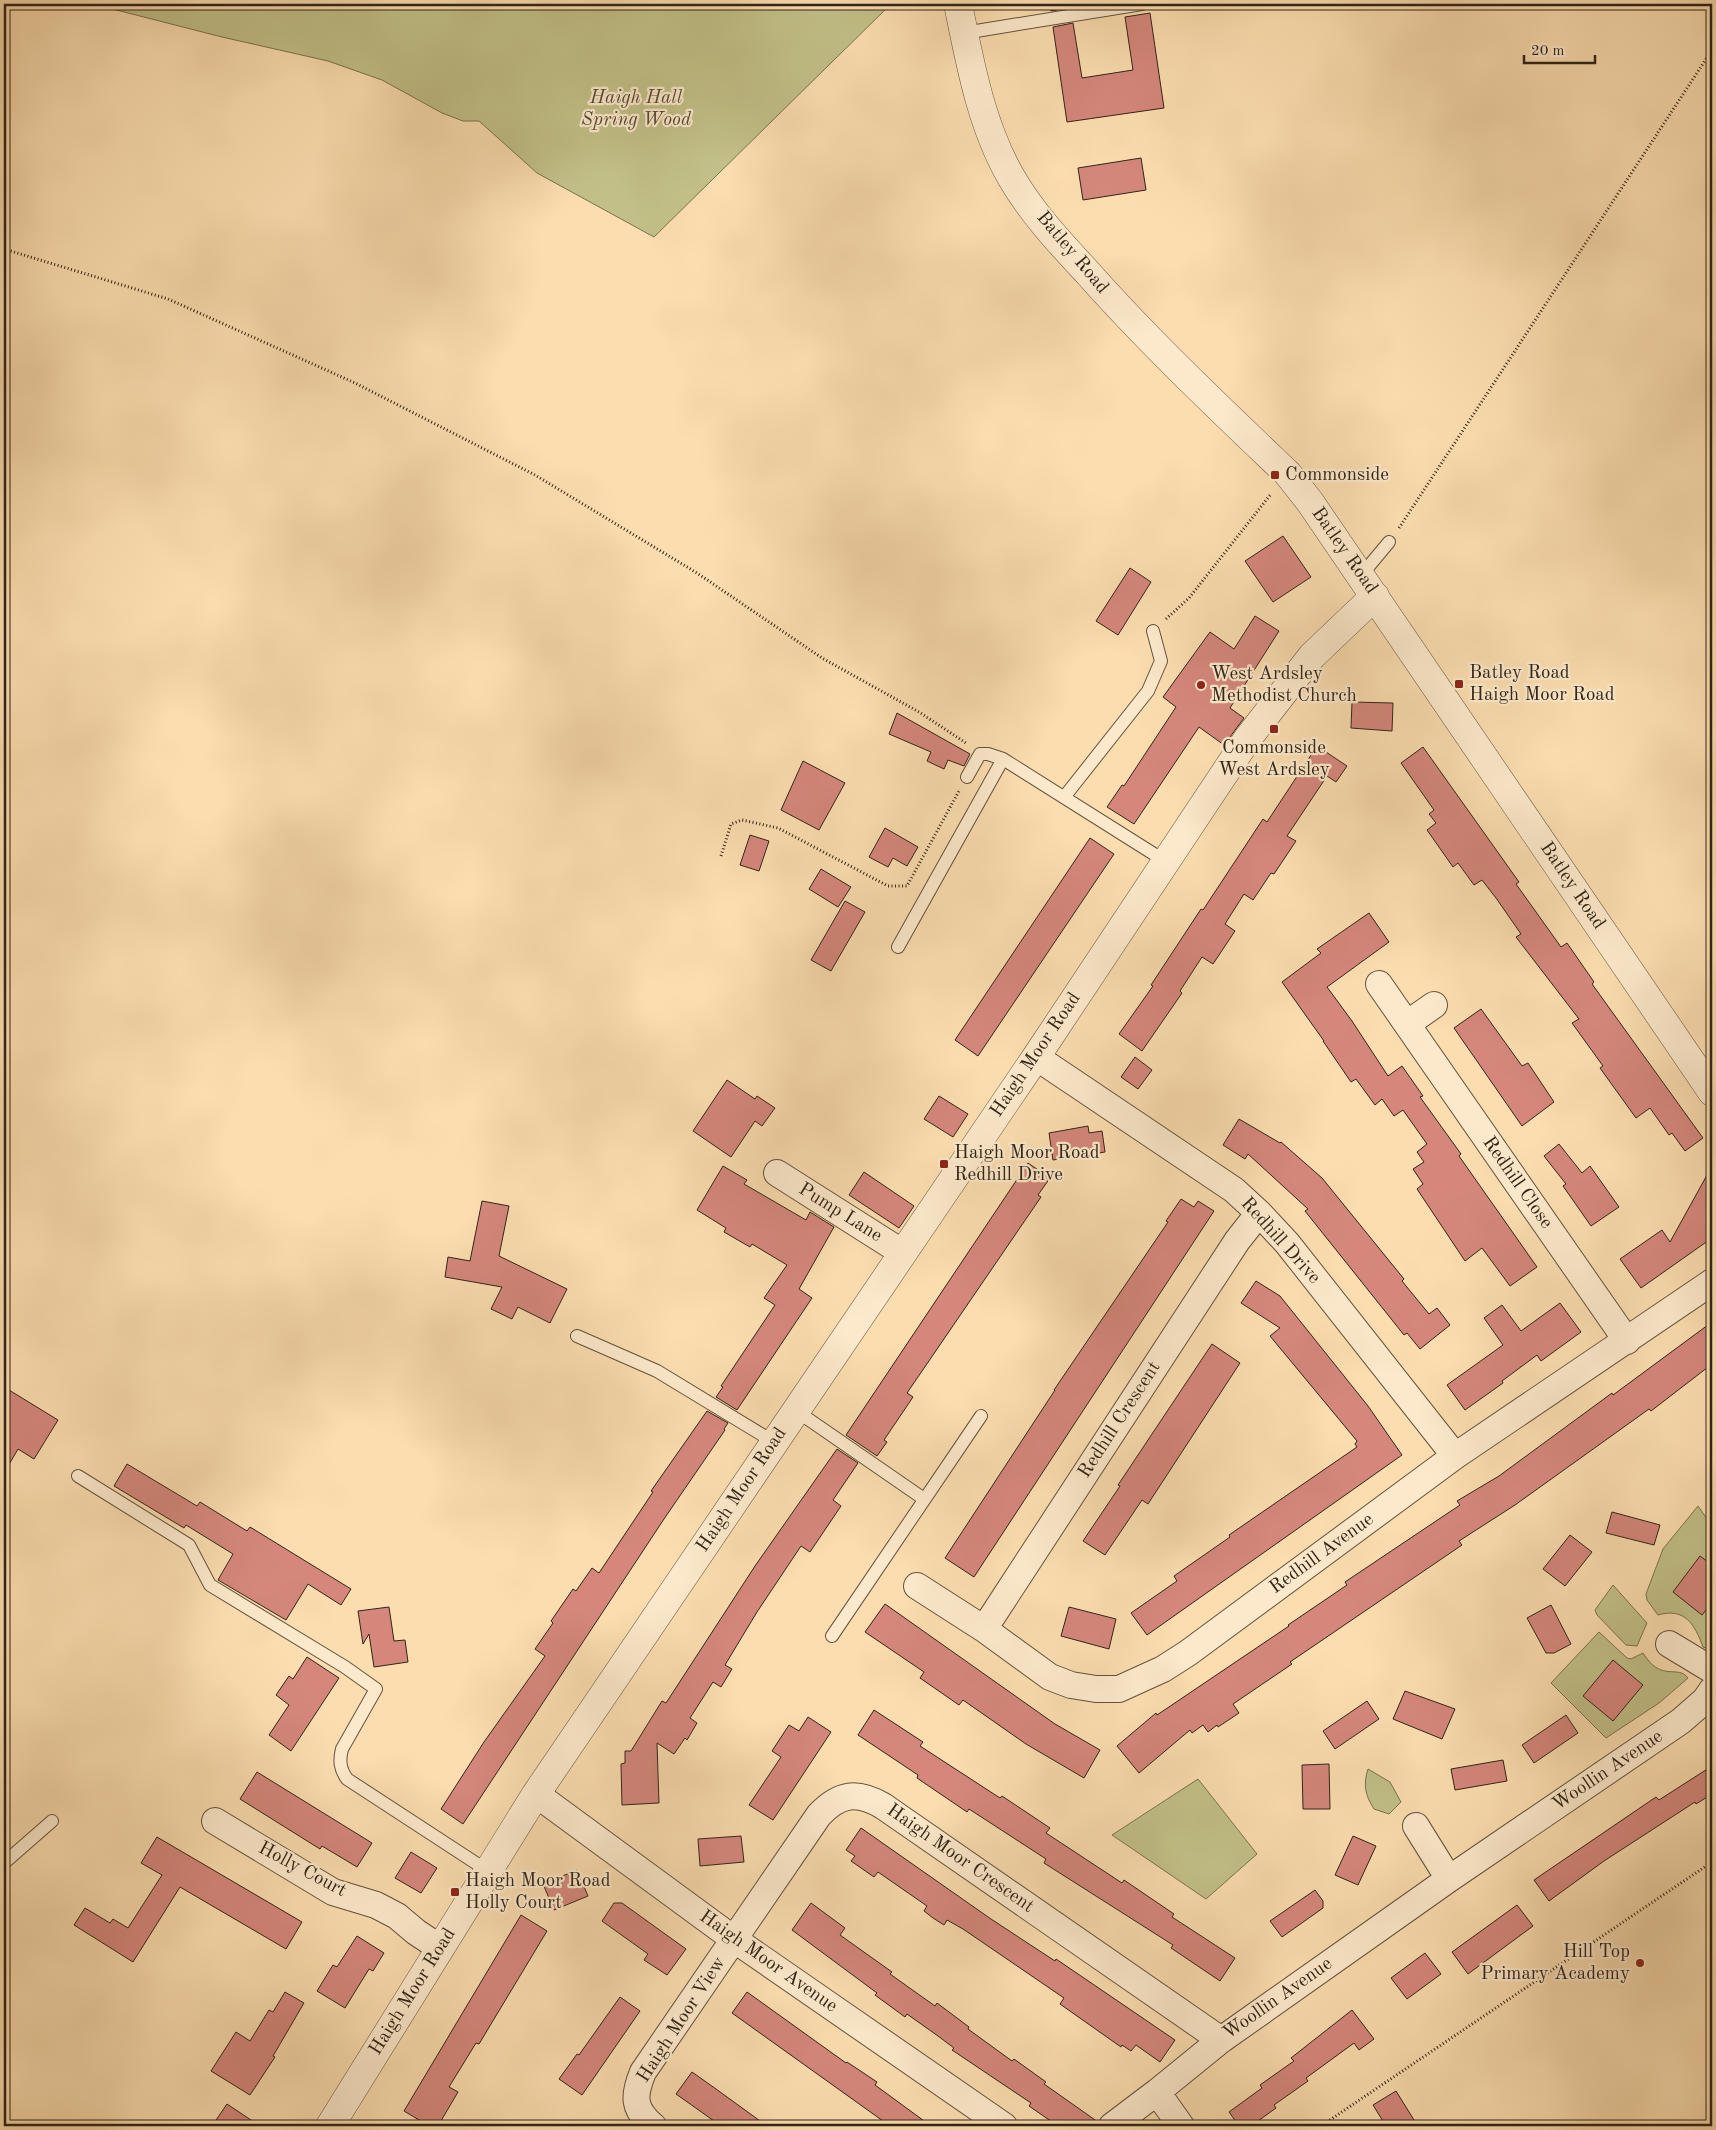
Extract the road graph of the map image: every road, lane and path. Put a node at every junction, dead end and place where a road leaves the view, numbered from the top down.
1 (958, 4) edge
2 (1142, 4) edge
3 (964, 33) junction
4 (1712, 50) edge
5 (4, 250) edge
6 (1288, 474) junction
7 (1389, 542) joint
8 (1368, 587) junction
9 (1153, 631) joint
10 (980, 754) junction
11 (1003, 759) junction
12 (967, 777) joint
13 (1064, 796) junction
14 (721, 856) dead end
15 (1165, 861) junction
16 (898, 947) dead end
17 (1379, 984) dead end
18 (1434, 1005) dead end
19 (1407, 1024) junction
20 (1036, 1057) junction
21 (1712, 1092) edge
22 (778, 1173) dead end
23 (1260, 1213) junction
24 (903, 1253) junction
25 (1712, 1282) edge
26 (577, 1336) dead end
27 (1626, 1341) junction
28 (795, 1410) junction
29 (981, 1416) dead end
30 (774, 1442) junction
31 (1455, 1456) junction
32 (78, 1476) dead end
33 (924, 1499) junction
34 (917, 1586) dead end
35 (984, 1629) junction
36 (832, 1636) dead end
37 (1669, 1644) dead end
38 (1712, 1670) edge
39 (1712, 1690) edge
40 (536, 1794) junction
41 (215, 1821) dead end
42 (52, 1822) dead end
43 (1416, 1826) dead end
44 (1712, 1862) edge
45 (4, 1863) edge
46 (488, 1871) junction
47 (1449, 1879) junction
48 (734, 1940) junction
49 (440, 1948) junction
50 (1221, 2040) junction
51 (1158, 2092) junction
52 (330, 2126) edge
53 (654, 2126) edge
54 (1004, 2126) edge
55 (1112, 2126) edge
56 (1181, 2126) edge
57 (1321, 2126) edge

1 - 3 street, Batley Road
2 - 3 lane
3 - 6 street, Batley Road
4 - 7 path
5 - 10 path
6 - 8 street, Batley Road
6 - 9 path
7 - 8 lane
8 - 15 street, Haigh Moor Road
8 - 21 street, Batley Road
9 - 13 lane
10 - 11 lane
10 - 12 lane
11 - 13 lane
11 - 16 lane
12 - 14 path
13 - 15 lane
15 - 20 street, Haigh Moor Road
17 - 19 street, Redhill Close
18 - 19 street
19 - 27 street, Redhill Close
20 - 23 street, Redhill Drive
20 - 24 street, Haigh Moor Road
22 - 24 street, Pump Lane
23 - 31 street, Redhill Drive
23 - 35 street, Redhill Crescent
24 - 28 street, Haigh Moor Road
25 - 27 street, Redhill Avenue
26 - 30 lane
27 - 31 street, Redhill Avenue
28 - 30 street, Haigh Moor Road
28 - 33 lane
29 - 33 lane
30 - 40 street, Haigh Moor Road
31 - 35 street, Redhill Avenue
32 - 46 lane
33 - 36 lane
34 - 35 street, Redhill Avenue
37 - 38 street
39 - 47 street, Woollin Avenue
40 - 46 street, Haigh Moor Road
40 - 48 street, Haigh Moor Avenue
41 - 49 street, Holly Court
42 - 45 lane
43 - 47 street
44 - 57 path
46 - 49 street, Haigh Moor Road
47 - 50 street, Woollin Avenue
48 - 50 street, Haigh Moor Crescent
48 - 53 street, Haigh Moor View
48 - 54 street, Haigh Moor Avenue
49 - 52 street, Haigh Moor Road
50 - 51 street, Woollin Avenue
51 - 55 street, Woollin Avenue
51 - 56 street

